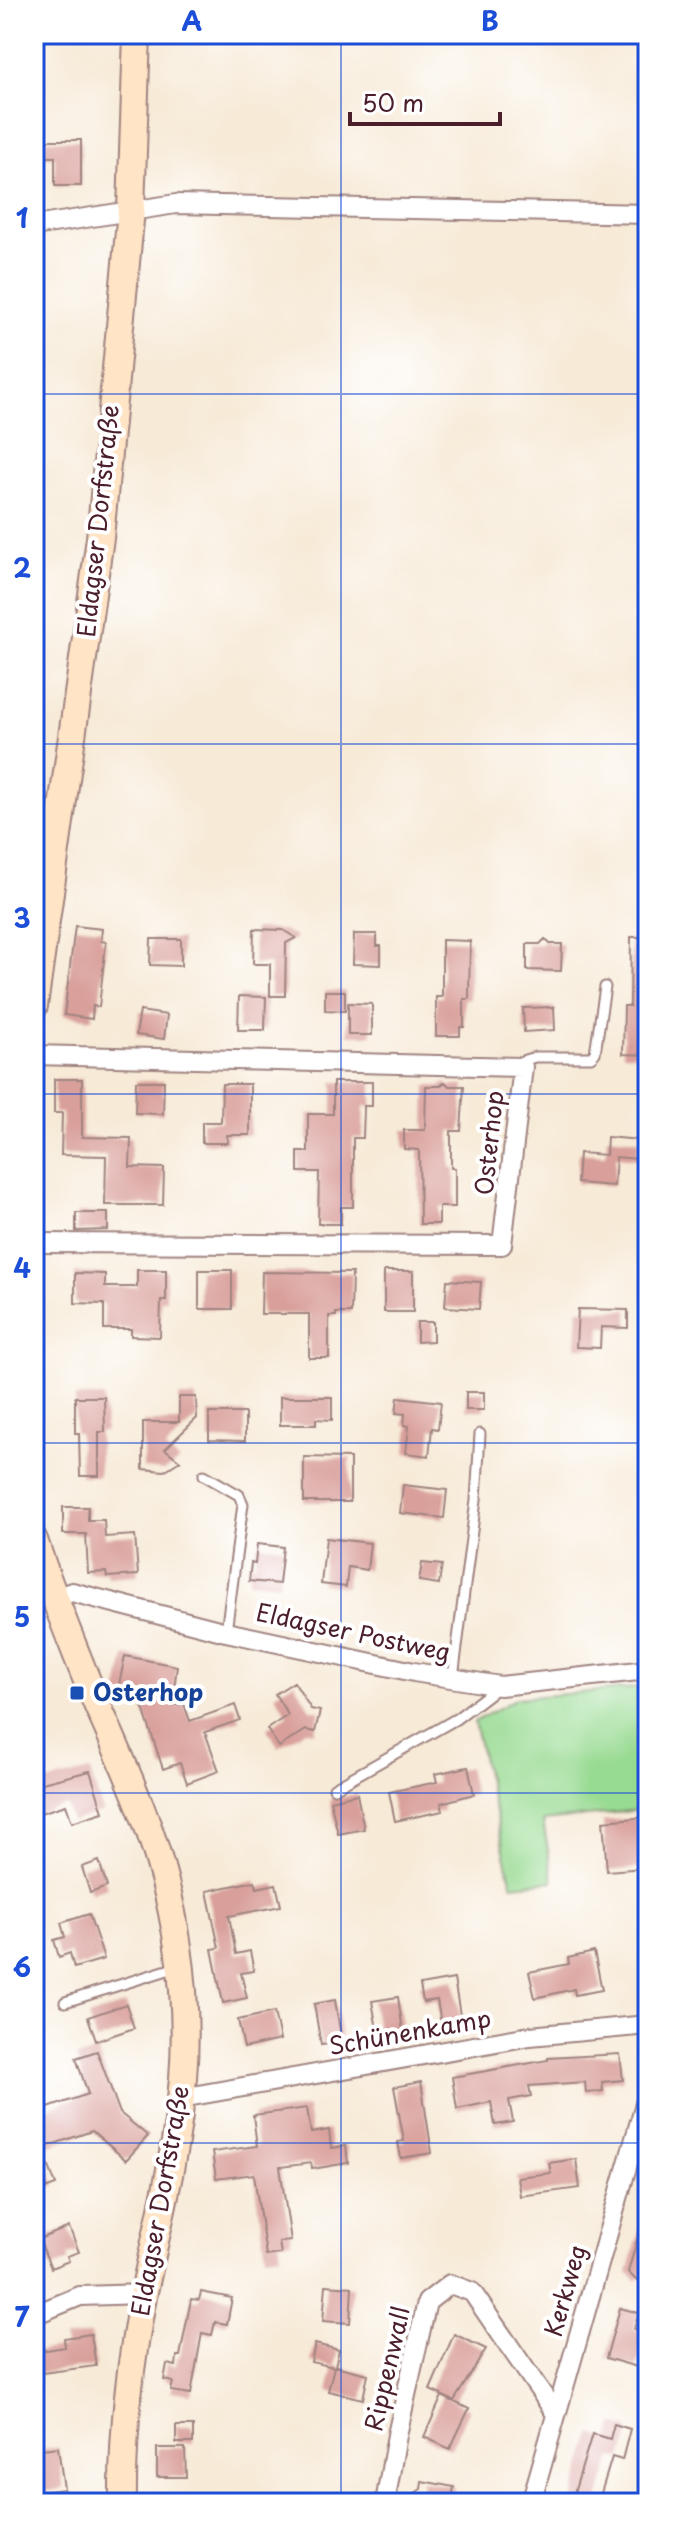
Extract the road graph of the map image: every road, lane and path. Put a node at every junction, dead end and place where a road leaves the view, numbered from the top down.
1 (120, 34) edge
2 (137, 34) edge
3 (137, 63) junction
4 (131, 210) junction
5 (648, 214) edge
6 (34, 226) edge
7 (605, 987) dead end
8 (34, 1006) edge
9 (34, 1055) edge
10 (523, 1067) junction
11 (34, 1243) edge
12 (480, 1434) dead end
13 (204, 1475) dead end
14 (34, 1540) edge
15 (54, 1598) junction
16 (226, 1632) junction
17 (648, 1670) edge
18 (453, 1678) junction
19 (500, 1686) junction
20 (334, 1788) dead end
21 (181, 1966) junction
22 (65, 2002) dead end
23 (648, 2025) edge
24 (648, 2093) edge
25 (181, 2098) junction
26 (144, 2294) junction
27 (34, 2315) edge
28 (556, 2414) junction
29 (123, 2503) edge
30 (385, 2503) edge
31 (531, 2503) edge

1 - 3 street
2 - 3 street, Eldagser Dorfstraße
3 - 4 street, Eldagser Dorfstraße
4 - 5 street
4 - 6 street
4 - 8 street, Eldagser Dorfstraße
7 - 10 lane
9 - 10 street, Osterhop
10 - 11 street, Osterhop
12 - 18 lane
13 - 16 lane
14 - 15 street, Eldagser Dorfstraße
15 - 16 street, Eldagser Postweg
15 - 21 street, Eldagser Dorfstraße
16 - 18 street, Eldagser Postweg
17 - 19 street, Eldagser Postweg
18 - 19 street, Eldagser Postweg
19 - 20 lane
21 - 22 lane
21 - 25 street, Eldagser Dorfstraße
23 - 25 street, Schünenkamp
24 - 28 street, Kerkweg
25 - 26 street, Eldagser Dorfstraße
26 - 27 street
26 - 29 street, Eldagser Dorfstraße
28 - 30 street, Rippenwall
28 - 31 street, Kerkweg

